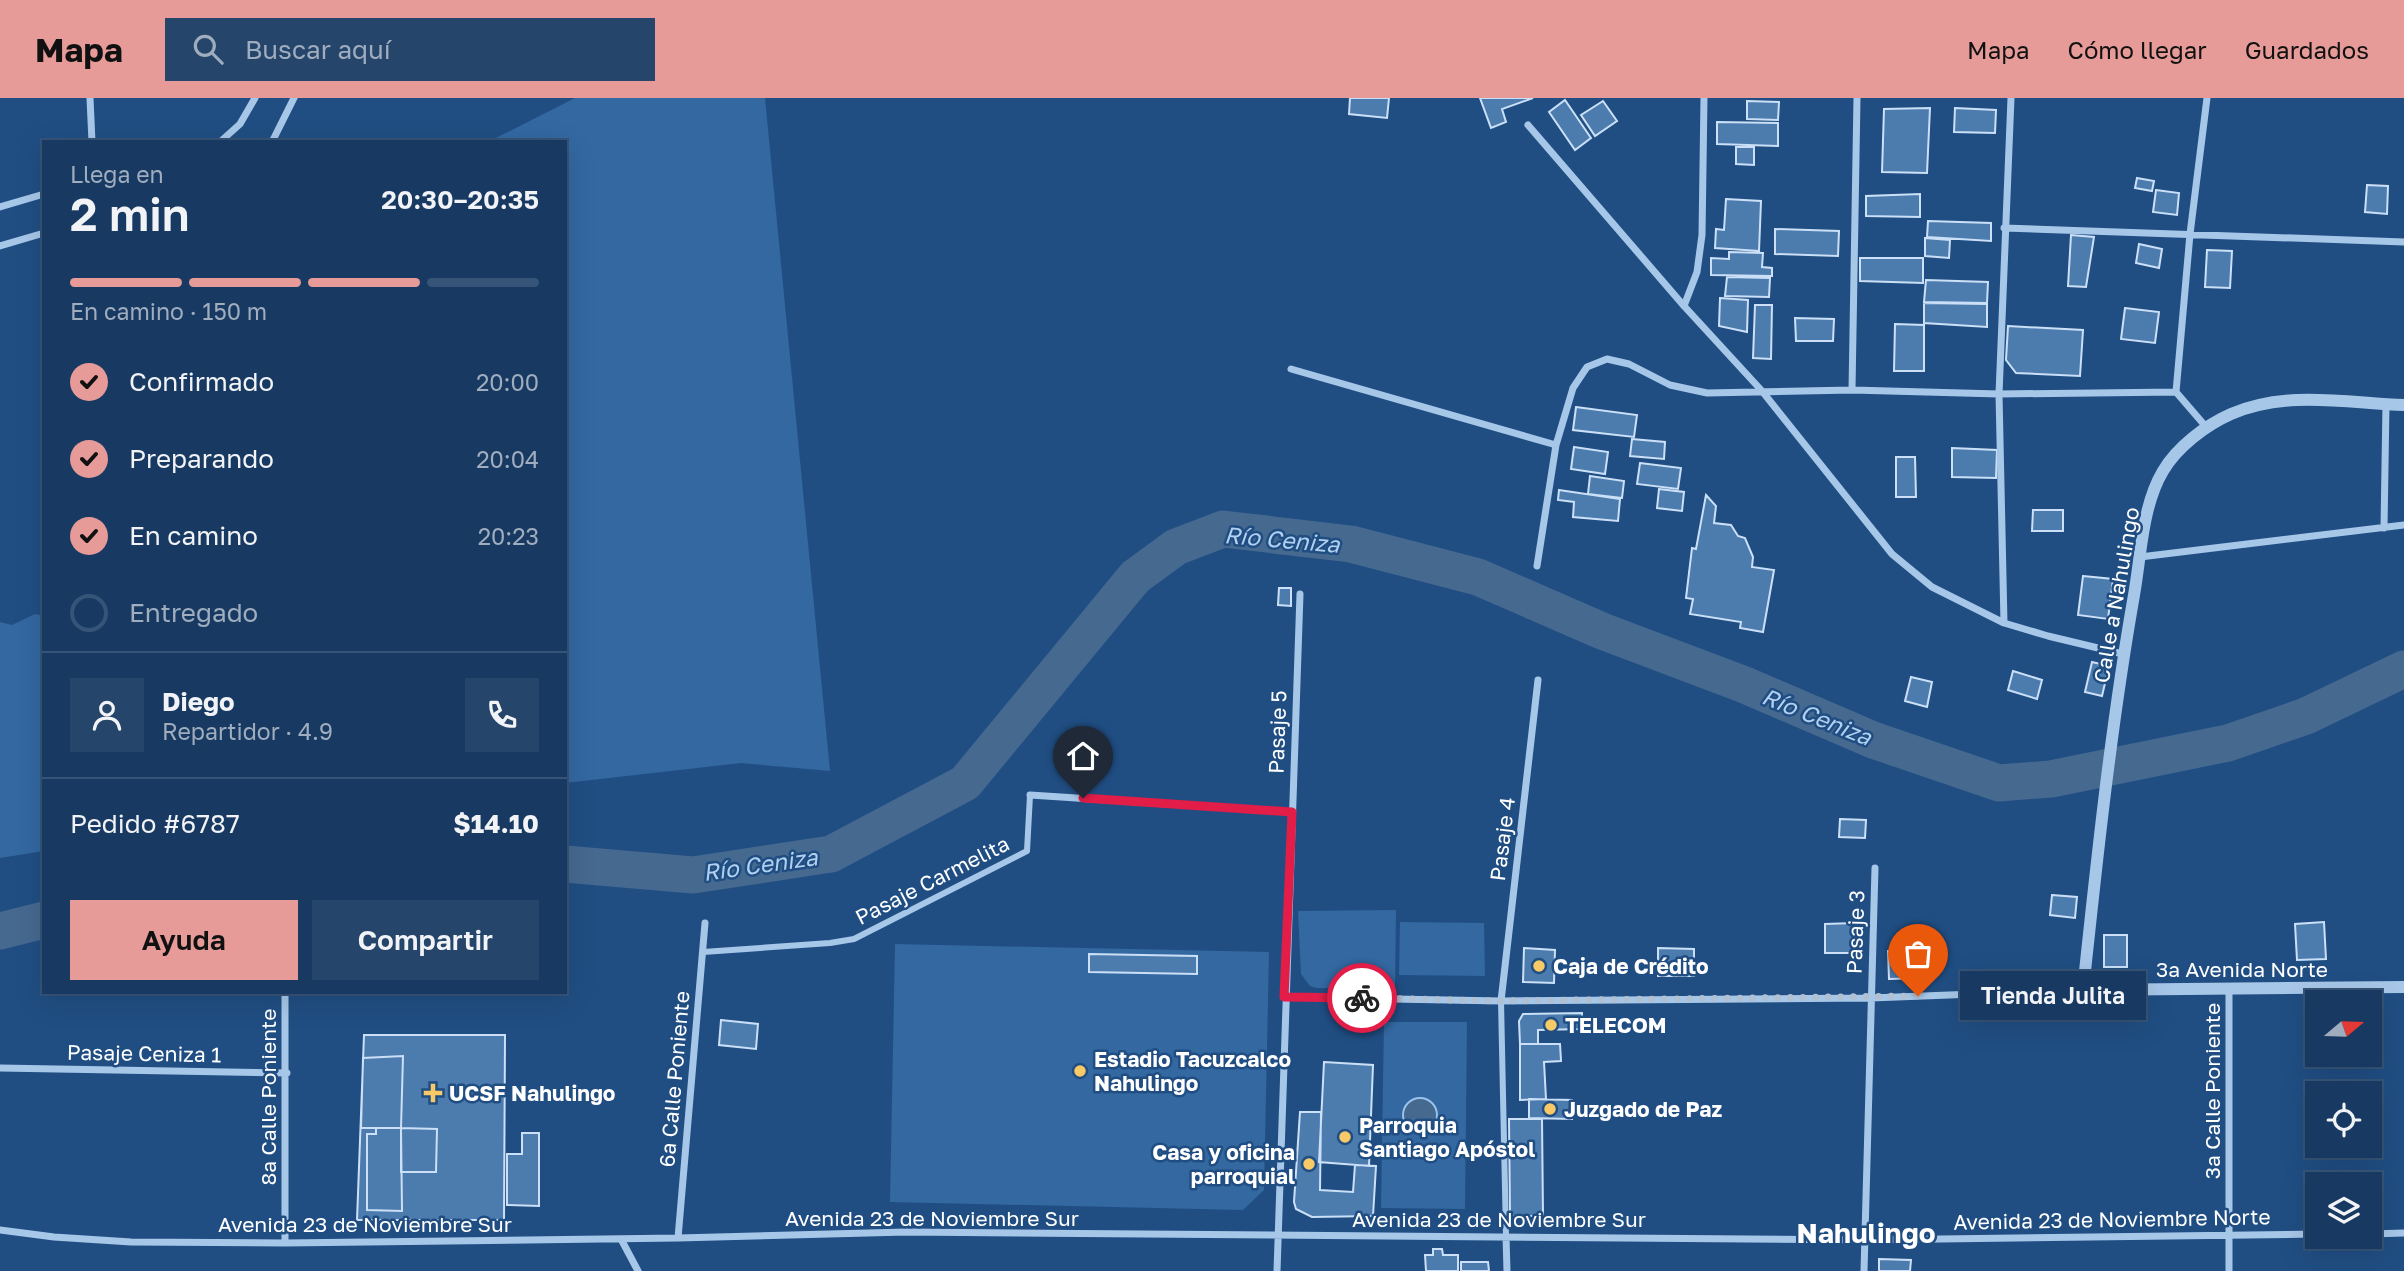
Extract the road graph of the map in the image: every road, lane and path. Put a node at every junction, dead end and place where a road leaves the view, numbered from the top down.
1 (90, 98) edge
2 (255, 98) edge
3 (294, 98) edge
4 (1704, 98) edge
5 (1857, 98) edge
6 (2011, 98) edge
7 (2207, 98) edge
8 (1528, 125) dead end
9 (92, 140) edge
10 (222, 140) edge
11 (273, 140) edge
12 (42, 195) edge
13 (0, 206) edge
14 (2004, 228) junction
15 (42, 234) edge
16 (2190, 234) junction
17 (2404, 242) edge
18 (0, 246) edge
19 (1684, 306) junction
20 (1292, 369) dead end
21 (1852, 390) junction
22 (1762, 391) junction
23 (2176, 392) junction
24 (1999, 394) junction
25 (2386, 404) junction
26 (2404, 405) edge
27 (2207, 428) junction
28 (1556, 445) junction
29 (2404, 525) edge
30 (2384, 528) junction
31 (2140, 557) junction
32 (1537, 566) dead end
33 (1300, 594) dead end
34 (2004, 623) junction
35 (2123, 654) junction
36 (1538, 680) dead end
37 (1030, 795) joint
38 (1292, 812) junction
39 (1875, 867) dead end
40 (705, 923) dead end
41 (703, 952) junction
42 (2404, 987) edge
43 (2229, 989) junction
44 (2083, 990) junction
45 (285, 994) edge
46 (1284, 997) junction
47 (1871, 998) junction
48 (1501, 1001) junction
49 (0, 1068) edge
50 (287, 1073) junction
51 (0, 1230) edge
52 (2404, 1233) edge
53 (2230, 1234) junction
54 (2305, 1234) edge
55 (2382, 1234) edge
56 (1279, 1236) junction
57 (1506, 1236) junction
58 (678, 1238) junction
59 (621, 1239) junction
60 (1865, 1240) junction
61 (285, 1243) junction
62 (638, 1271) edge
63 (1277, 1271) edge
64 (1507, 1271) edge
65 (1864, 1271) edge
66 (2229, 1271) edge

1 - 9 street
2 - 10 street
3 - 11 street
4 - 19 street
5 - 21 street
6 - 14 street
7 - 16 street
8 - 19 street
12 - 13 street
14 - 16 street
14 - 24 street
15 - 18 street
16 - 17 street
16 - 23 street
19 - 22 street
20 - 28 street
21 - 22 street
21 - 24 street
22 - 28 street
22 - 34 street
23 - 24 street
23 - 27 street
24 - 34 street
25 - 26 street, Calle a Nahulingo
25 - 27 street, Calle a Nahulingo
25 - 30 street
27 - 31 street, Calle a Nahulingo
28 - 32 street
29 - 30 street
30 - 31 street
31 - 35 street, Calle a Nahulingo
33 - 38 street, Pasaje 5
34 - 35 street
35 - 44 street, Calle a Nahulingo
36 - 48 street, Pasaje 4
37 - 38 street, Pasaje Carmelita
37 - 41 street, Pasaje Carmelita
38 - 46 street, Pasaje 5
39 - 47 street, Pasaje 3
40 - 41 street, 6a Calle Poniente
41 - 58 street, 6a Calle Poniente
42 - 43 street, 3a Avenida Norte
43 - 44 street, 3a Avenida Norte
43 - 53 street, 3a Calle Poniente
44 - 47 street, 3a Avenida Norte
45 - 50 street, 8a Calle Poniente
46 - 48 street, 3a Avenida Norte
46 - 56 street, Pasaje 5
47 - 48 street, 3a Avenida Norte
47 - 60 street, Pasaje 3
48 - 57 street
49 - 50 street, Pasaje Ceniza 1
50 - 61 street, 8a Calle Poniente
51 - 61 street, Avenida 23 de Noviembre Sur
52 - 55 street
53 - 54 street, Avenida 23 de Noviembre Norte
53 - 60 street, Avenida 23 de Noviembre Norte
53 - 66 street, 3a Calle Poniente
56 - 57 street, Avenida 23 de Noviembre Sur
56 - 58 street, Avenida 23 de Noviembre Sur
56 - 63 street, Pasaje 5
57 - 60 street, Avenida 23 de Noviembre Sur
57 - 64 street
58 - 59 street, Avenida 23 de Noviembre Sur
59 - 61 street, Avenida 23 de Noviembre Sur
59 - 62 street
60 - 65 street, Pasaje 3

